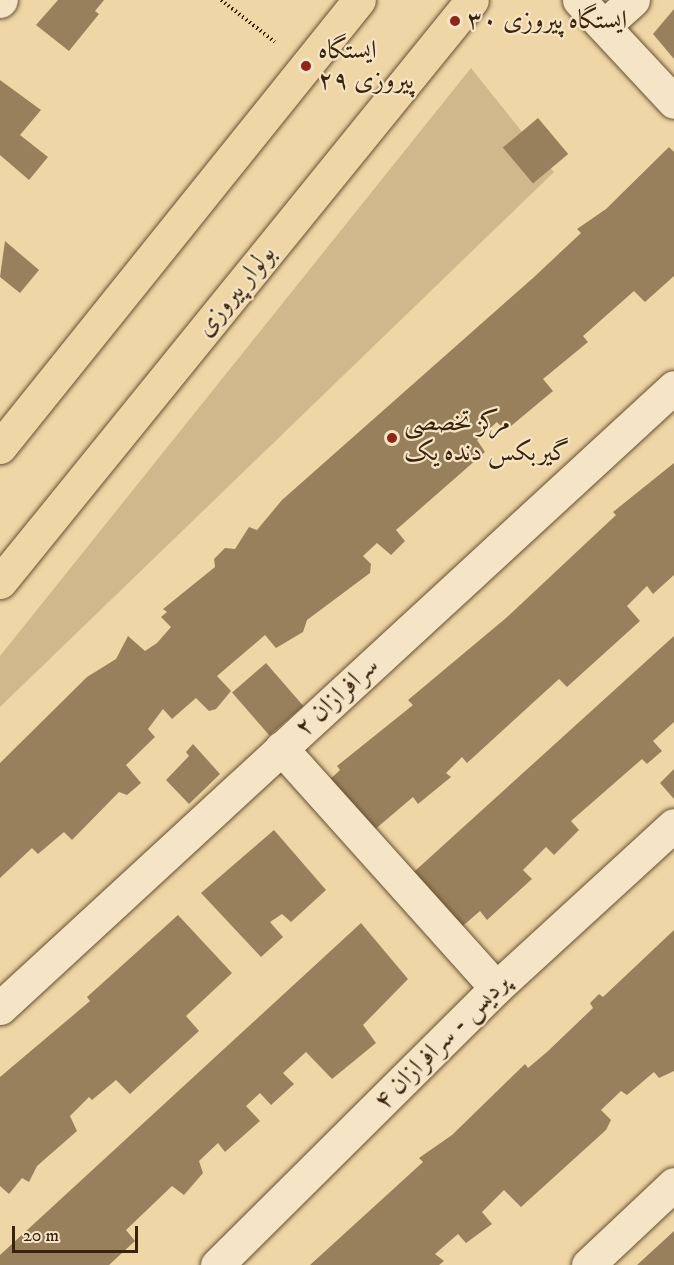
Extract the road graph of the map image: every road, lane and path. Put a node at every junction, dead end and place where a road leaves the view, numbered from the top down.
1 (221, 0) edge
2 (359, 0) edge
3 (472, 0) edge
4 (579, 0) edge
5 (633, 0) edge
6 (604, 27) junction
7 (306, 66) junction
8 (674, 102) edge
9 (674, 387) edge
10 (0, 447) edge
11 (0, 582) edge
12 (281, 748) junction
13 (674, 825) edge
14 (496, 987) junction
15 (0, 1008) edge
16 (674, 1184) edge
17 (217, 1265) edge
18 (588, 1265) edge

1 - 7 path
2 - 7 main road
3 - 11 main road, بولوار پیروزی
4 - 6 street
5 - 6 street
6 - 8 street
7 - 10 main road
9 - 12 street, سرافرازان ۲
12 - 14 street
12 - 15 street, سرافرازان ۲
13 - 14 street, پردیس - سرافرازان ۴
14 - 17 street, پردیس - سرافرازان ۴
16 - 18 street

